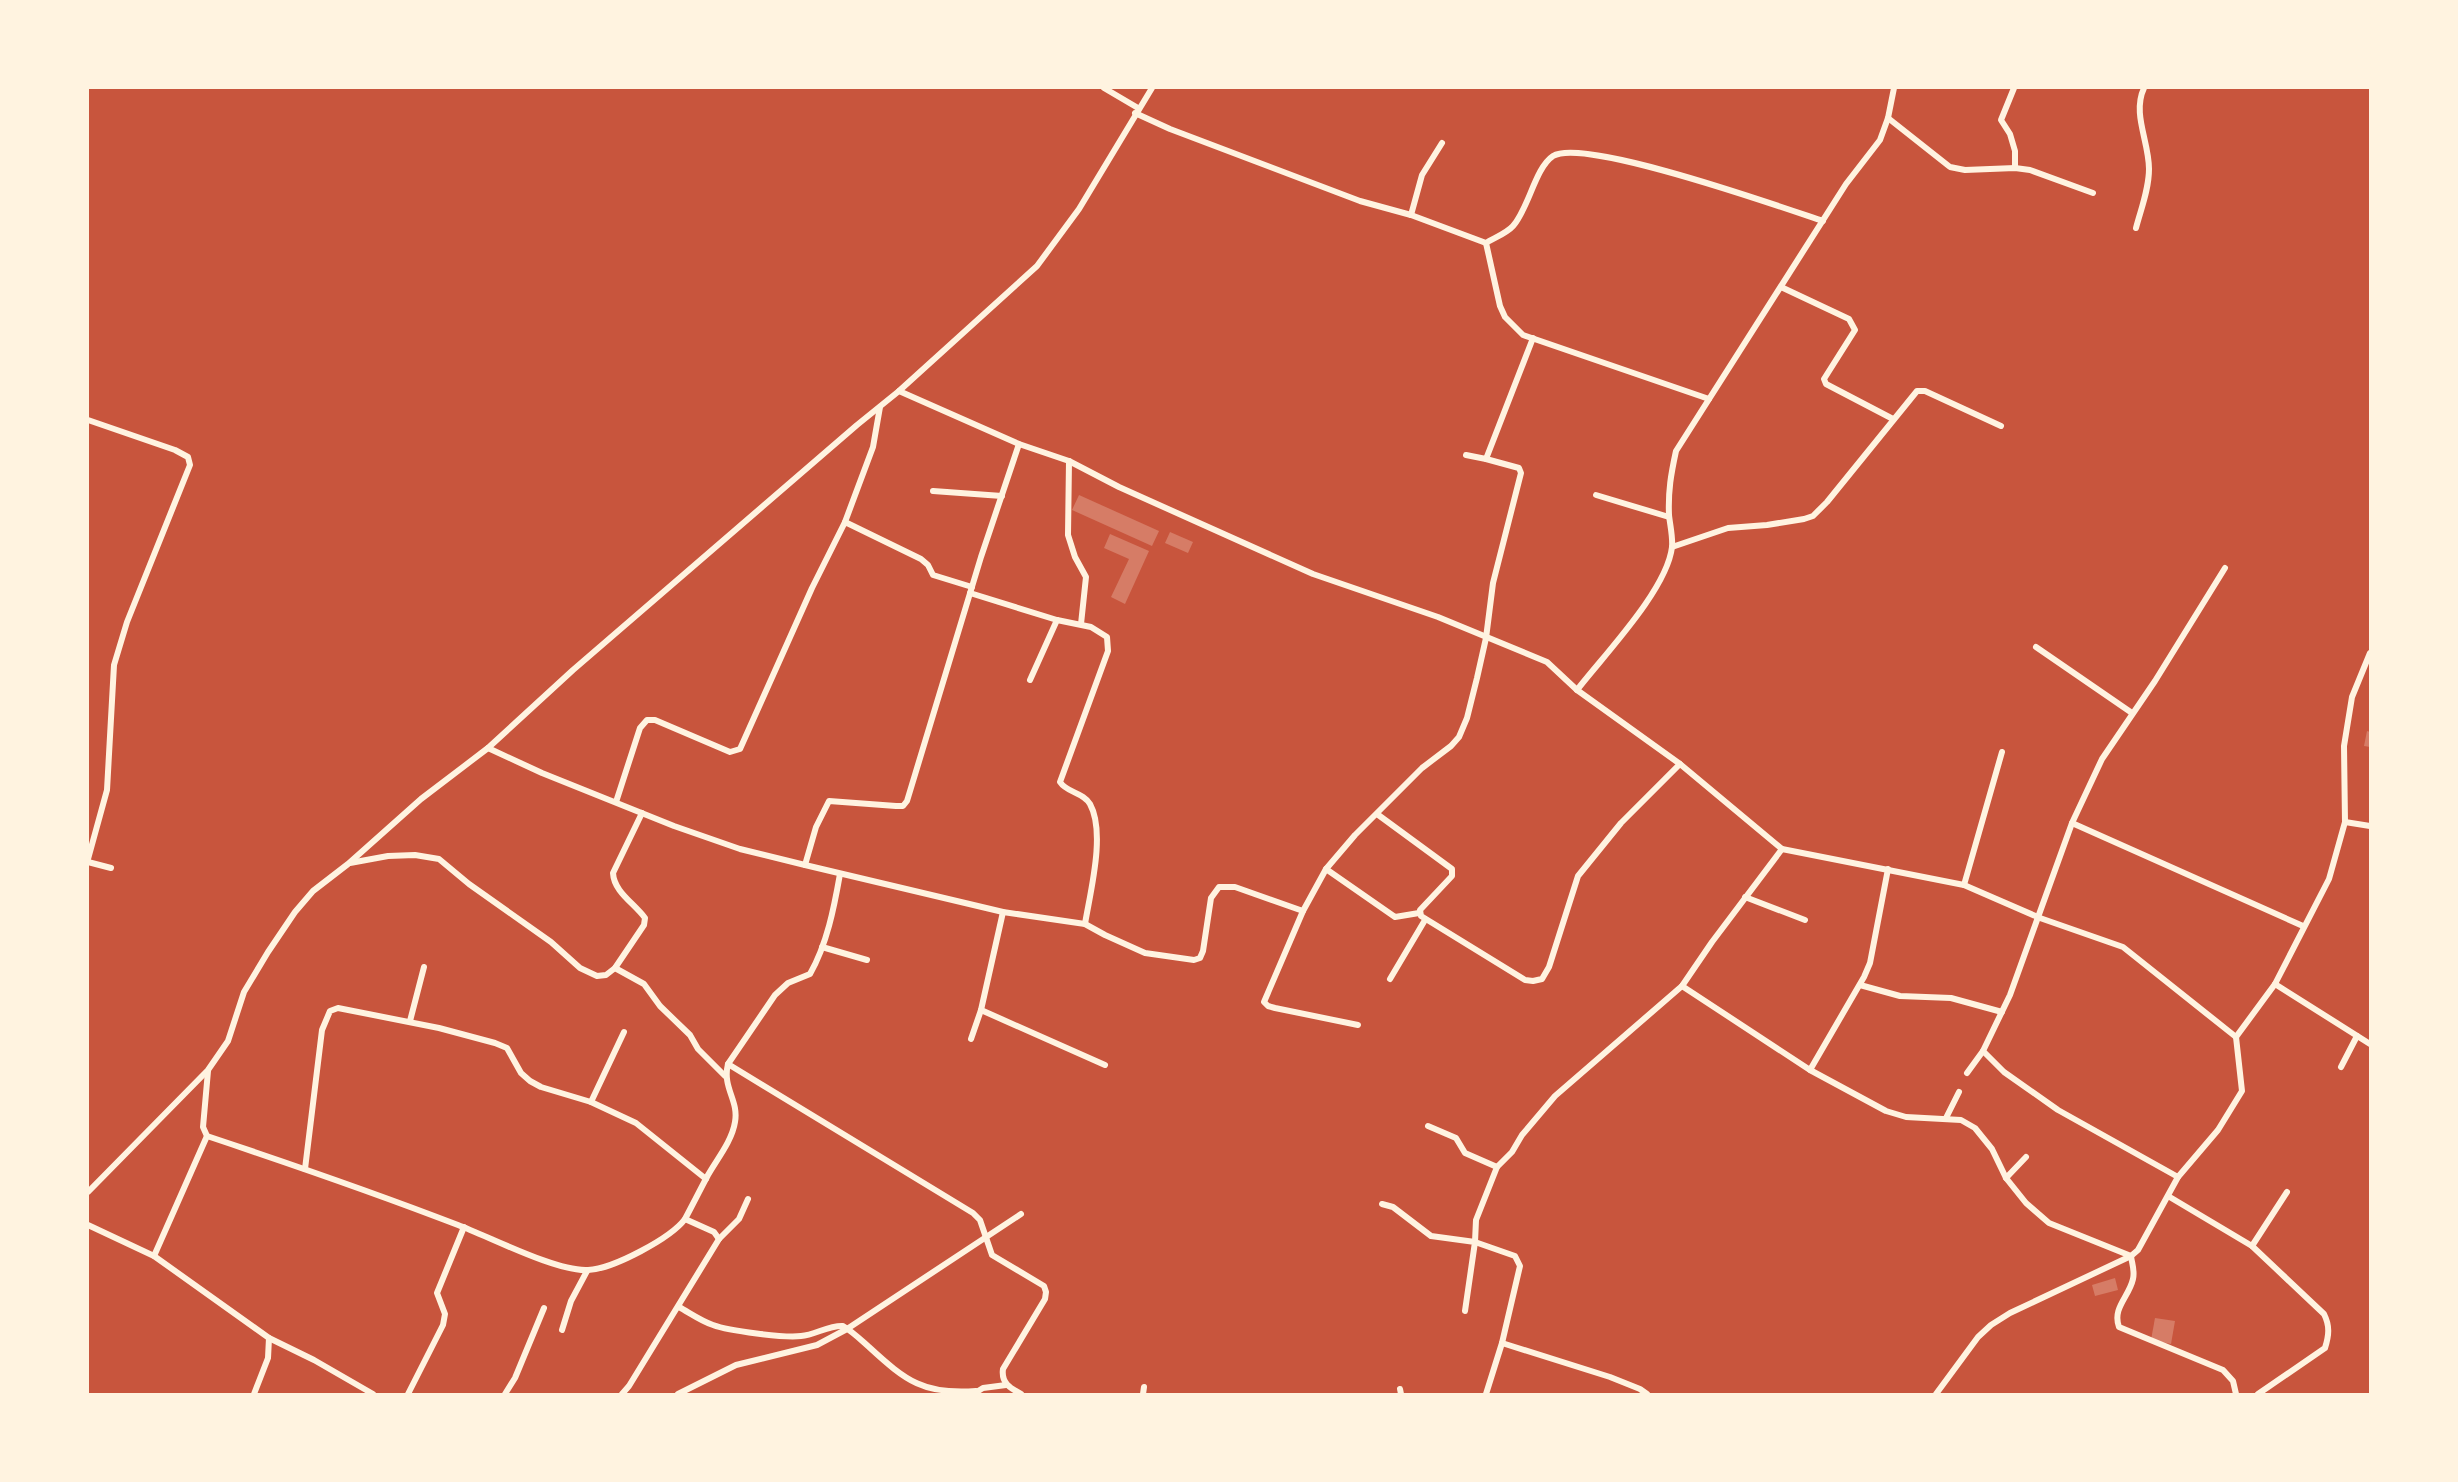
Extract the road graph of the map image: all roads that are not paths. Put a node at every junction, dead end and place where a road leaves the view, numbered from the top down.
1 (1104, 88) edge
2 (1152, 88) edge
3 (1894, 88) edge
4 (2014, 88) edge
5 (2144, 88) edge
6 (1137, 111) junction
7 (1888, 118) junction
8 (1441, 143) dead end
9 (2015, 168) junction
10 (2093, 193) dead end
11 (1411, 215) junction
12 (1823, 221) junction
13 (2136, 228) dead end
14 (1486, 243) junction
15 (1781, 287) junction
16 (1533, 338) junction
17 (899, 391) junction
18 (1709, 399) junction
19 (881, 406) junction
20 (1893, 419) junction
21 (88, 420) edge
22 (2001, 426) dead end
23 (1019, 444) junction
24 (1466, 455) dead end
25 (1486, 459) junction
26 (1069, 461) junction
27 (933, 491) dead end
28 (1596, 495) dead end
29 (1002, 496) junction
30 (1669, 517) junction
31 (845, 522) junction
32 (1672, 547) junction
33 (2225, 568) dead end
34 (971, 590) junction
35 (1057, 620) junction
36 (1081, 624) junction
37 (1486, 638) junction
38 (2036, 647) dead end
39 (2371, 653) edge
40 (1030, 680) dead end
41 (1577, 690) junction
42 (2132, 713) junction
43 (488, 748) junction
44 (2002, 752) dead end
45 (1680, 764) junction
46 (616, 802) junction
47 (642, 813) junction
48 (1377, 814) junction
49 (2345, 822) junction
50 (2072, 823) junction
51 (2371, 826) edge
52 (1782, 849) junction
53 (88, 860) edge
54 (348, 864) junction
55 (805, 865) junction
56 (111, 868) dead end
57 (1326, 869) junction
58 (1888, 869) junction
59 (841, 874) junction
60 (1964, 885) junction
61 (1745, 897) junction
62 (1303, 911) junction
63 (1003, 912) junction
64 (1419, 913) junction
65 (2039, 918) junction
66 (1425, 920) junction
67 (1805, 920) dead end
68 (1085, 924) junction
69 (2303, 926) junction
70 (822, 947) junction
71 (867, 960) dead end
72 (424, 967) dead end
73 (615, 968) junction
74 (1390, 979) dead end
75 (2275, 984) junction
76 (1860, 985) junction
77 (1682, 986) junction
78 (981, 1010) junction
79 (2002, 1012) junction
80 (410, 1021) junction
81 (1358, 1025) dead end
82 (624, 1032) dead end
83 (2357, 1036) junction
84 (2236, 1037) junction
85 (971, 1039) dead end
86 (2371, 1044) edge
87 (1983, 1051) junction
88 (728, 1065) junction
89 (1105, 1065) dead end
90 (2341, 1067) dead end
91 (208, 1070) junction
92 (1810, 1070) junction
93 (1967, 1073) dead end
94 (725, 1076) junction
95 (1959, 1092) dead end
96 (591, 1102) junction
97 (1946, 1118) junction
98 (1428, 1126) dead end
99 (207, 1136) junction
100 (2025, 1157) dead end
101 (1497, 1167) junction
102 (305, 1169) junction
103 (2178, 1177) junction
104 (2007, 1178) junction
105 (706, 1179) junction
106 (88, 1192) edge
107 (2287, 1192) dead end
108 (2168, 1196) junction
109 (748, 1199) dead end
110 (1382, 1204) dead end
111 (1021, 1214) dead end
112 (685, 1219) junction
113 (88, 1225) edge
114 (464, 1227) junction
115 (985, 1236) junction
116 (719, 1239) junction
117 (1475, 1242) junction
118 (2252, 1246) junction
119 (154, 1256) junction
120 (2130, 1256) junction
121 (587, 1270) junction
122 (679, 1307) junction
123 (544, 1308) dead end
124 (1465, 1311) dead end
125 (847, 1328) junction
126 (562, 1330) dead end
127 (268, 1338) junction
128 (1502, 1343) junction
129 (1006, 1385) junction
130 (975, 1393) edge
131 (254, 1395) edge
132 (373, 1395) edge
133 (408, 1395) edge
134 (505, 1395) edge
135 (622, 1395) edge
136 (678, 1395) edge
137 (1021, 1395) edge
138 (1486, 1395) edge
139 (1647, 1395) edge
140 (1936, 1395) edge
141 (2236, 1395) edge
142 (2258, 1395) edge

1 - 6 street
2 - 6 street
3 - 7 street
4 - 9 street
5 - 13 street
6 - 11 street
6 - 17 street
7 - 9 street
7 - 12 street
8 - 11 street
9 - 10 street
11 - 14 street
12 - 14 street
12 - 15 street
14 - 16 street
15 - 18 street
15 - 20 street
16 - 18 street
16 - 25 street
17 - 19 street
17 - 23 street
18 - 30 street
19 - 31 street
19 - 43 street
20 - 22 street
20 - 32 street
21 - 53 street
23 - 26 street
23 - 29 street
24 - 25 street
25 - 37 street
26 - 36 street
26 - 37 street
27 - 29 street
28 - 30 street
29 - 34 street
30 - 32 street
31 - 34 street
31 - 46 street
32 - 41 street
33 - 42 street
34 - 35 street
34 - 55 street
35 - 36 street
35 - 40 street
36 - 68 street
37 - 41 street
37 - 48 street
38 - 42 street
39 - 49 street
41 - 45 street
42 - 50 street
43 - 46 street
43 - 54 street
44 - 60 street
45 - 52 street
45 - 66 street
46 - 47 street
47 - 55 street
47 - 73 street
48 - 57 street
48 - 64 street
49 - 51 street
49 - 69 street
50 - 65 street
50 - 69 street
52 - 58 street
52 - 61 street
53 - 56 street
54 - 73 street
54 - 91 street
55 - 59 street
57 - 62 street
57 - 64 street
58 - 60 street
58 - 76 street
59 - 63 street
59 - 70 street
60 - 65 street
61 - 67 street
61 - 77 street
62 - 68 street
62 - 81 street
63 - 68 street
63 - 78 street
64 - 66 street
65 - 79 street
65 - 84 street
66 - 74 street
69 - 75 street
70 - 71 street
70 - 88 street
72 - 80 street
73 - 94 street
75 - 83 street
75 - 84 street
76 - 79 street
76 - 92 street
77 - 92 street
77 - 101 street
78 - 85 street
78 - 89 street
79 - 87 street
80 - 96 street
80 - 102 street
82 - 96 street
83 - 86 street
83 - 90 street
84 - 103 street
87 - 93 street
87 - 103 street
88 - 94 street
88 - 115 street
91 - 99 street
91 - 106 street
92 - 97 street
94 - 105 street
95 - 97 street
96 - 105 street
97 - 104 street
98 - 101 street
99 - 102 street
99 - 119 street
100 - 104 street
101 - 117 street
102 - 114 street
103 - 108 street
104 - 120 street
105 - 112 street
107 - 118 street
108 - 118 street
108 - 120 street
109 - 116 street
110 - 117 street
111 - 115 street
112 - 116 street
112 - 121 street
113 - 119 street
114 - 121 street
114 - 133 street
115 - 125 street
115 - 129 street
116 - 122 street
117 - 124 street
117 - 128 street
118 - 142 street
119 - 127 street
120 - 140 street
120 - 141 street
121 - 126 street
122 - 125 street
122 - 135 street
123 - 134 street
125 - 130 street
125 - 136 street
127 - 131 street
127 - 132 street
128 - 138 street
128 - 139 street
129 - 130 street
129 - 137 street

